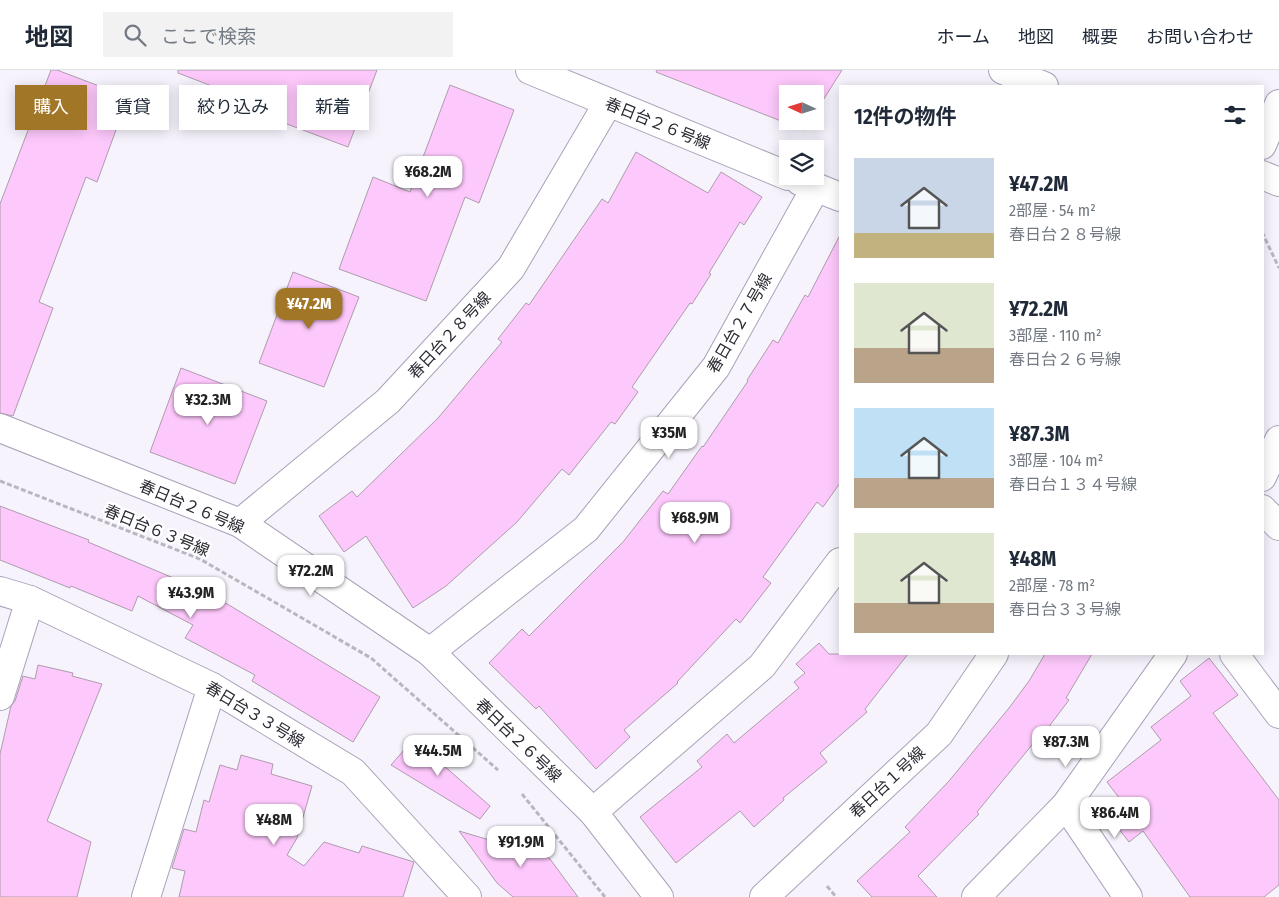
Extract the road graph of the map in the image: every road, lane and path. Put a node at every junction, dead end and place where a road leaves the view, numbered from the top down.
1 (530, 70) edge
2 (1003, 70) edge
3 (1041, 85) edge
4 (608, 103) junction
5 (1279, 104) edge
6 (1264, 140) edge
7 (779, 172) edge
8 (1264, 176) edge
9 (1279, 182) edge
10 (810, 185) edge
11 (828, 192) edge
12 (1264, 236) edge
13 (1279, 268) edge
14 (0, 428) edge
15 (1279, 440) edge
16 (1264, 473) edge
17 (0, 481) edge
18 (1264, 511) edge
19 (240, 523) junction
20 (1279, 526) edge
21 (839, 563) edge
22 (0, 591) edge
23 (30, 600) junction
24 (430, 652) junction
25 (993, 655) edge
26 (1171, 655) edge
27 (1235, 655) edge
28 (212, 687) junction
29 (0, 696) edge
30 (1279, 714) edge
31 (502, 773) dead end
32 (516, 786) dead end
33 (1066, 805) junction
34 (593, 812) junction
35 (146, 897) edge
36 (467, 897) edge
37 (605, 897) edge
38 (659, 897) edge
39 (764, 897) edge
40 (976, 897) edge
41 (1128, 897) edge

1 - 4 street, 春日台２６号線
2 - 3 street
4 - 7 street, 春日台２６号線
4 - 19 street, 春日台２８号線
5 - 6 street
8 - 9 street
10 - 11 street, 春日台２６号線
11 - 24 street, 春日台２７号線
12 - 13 path
14 - 19 street, 春日台２６号線
15 - 16 street
17 - 31 path, 春日台６３号線
18 - 20 street
19 - 24 street, 春日台２６号線
21 - 34 street
22 - 23 street, 春日台３３号線
23 - 28 street, 春日台３３号線
23 - 29 street
24 - 34 street, 春日台２６号線
25 - 39 street, 春日台１号線
26 - 33 street
27 - 30 street
28 - 35 street
28 - 36 street, 春日台３３号線
32 - 37 path
33 - 40 street
33 - 41 street
34 - 38 street, 春日台２６号線

